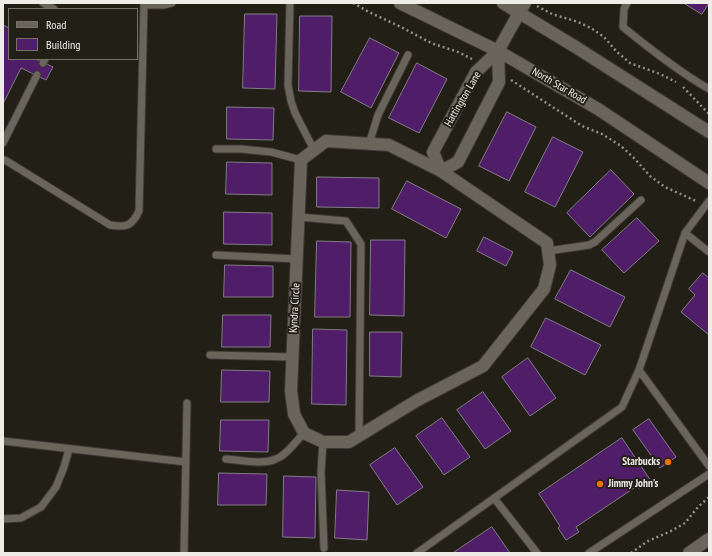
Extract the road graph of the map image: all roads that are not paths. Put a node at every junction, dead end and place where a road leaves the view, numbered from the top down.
1 (43, 3) edge
2 (172, 3) edge
3 (290, 3) edge
4 (400, 3) edge
5 (502, 3) edge
6 (627, 3) edge
7 (144, 4) edge
8 (52, 8) edge
9 (522, 8) edge
10 (498, 51) junction
11 (140, 53) edge
12 (408, 55) dead end
13 (37, 75) dead end
14 (709, 89) edge
15 (709, 132) edge
16 (3, 143) edge
17 (369, 144) junction
18 (216, 149) dead end
19 (314, 150) junction
20 (3, 160) edge
21 (301, 160) junction
22 (441, 171) junction
23 (709, 183) edge
24 (641, 200) dead end
25 (709, 201) edge
26 (299, 217) junction
27 (685, 233) junction
28 (548, 251) junction
29 (709, 252) edge
30 (216, 255) dead end
31 (297, 259) junction
32 (210, 355) dead end
33 (292, 357) junction
34 (639, 370) junction
35 (187, 403) dead end
36 (304, 433) junction
37 (358, 436) junction
38 (3, 441) edge
39 (323, 442) junction
40 (69, 450) junction
41 (226, 459) dead end
42 (186, 462) junction
43 (709, 466) edge
44 (709, 474) edge
45 (494, 498) junction
46 (3, 519) edge
47 (709, 539) edge
48 (324, 548) dead end
49 (184, 553) edge
50 (417, 553) edge
51 (537, 553) edge
52 (589, 553) edge
53 (689, 553) edge

1 - 8 lane
2 - 7 lane
3 - 19 lane
4 - 10 street, North Star Road
5 - 9 street
6 - 14 lane
7 - 11 lane
9 - 10 street
9 - 15 street
10 - 22 street, Hattington Lane
10 - 22 street, Hattington Lane
10 - 23 street, North Star Road
11 - 20 lane
12 - 17 lane
13 - 16 lane
17 - 19 street
17 - 22 street
18 - 21 lane
19 - 21 street
21 - 26 street, Kyndra Circle
22 - 28 street
24 - 28 lane
25 - 27 lane
26 - 31 street, Kyndra Circle
26 - 37 lane
27 - 29 lane
27 - 34 lane
28 - 37 street
30 - 31 lane
31 - 33 street, Kyndra Circle
32 - 33 lane
33 - 36 street, Kyndra Circle
34 - 43 lane
34 - 45 lane
35 - 42 lane
36 - 39 street
36 - 41 lane
37 - 39 street
38 - 40 lane
39 - 48 lane
40 - 42 lane
40 - 46 lane
42 - 49 lane
44 - 52 lane
45 - 50 lane
45 - 51 lane
47 - 53 street

